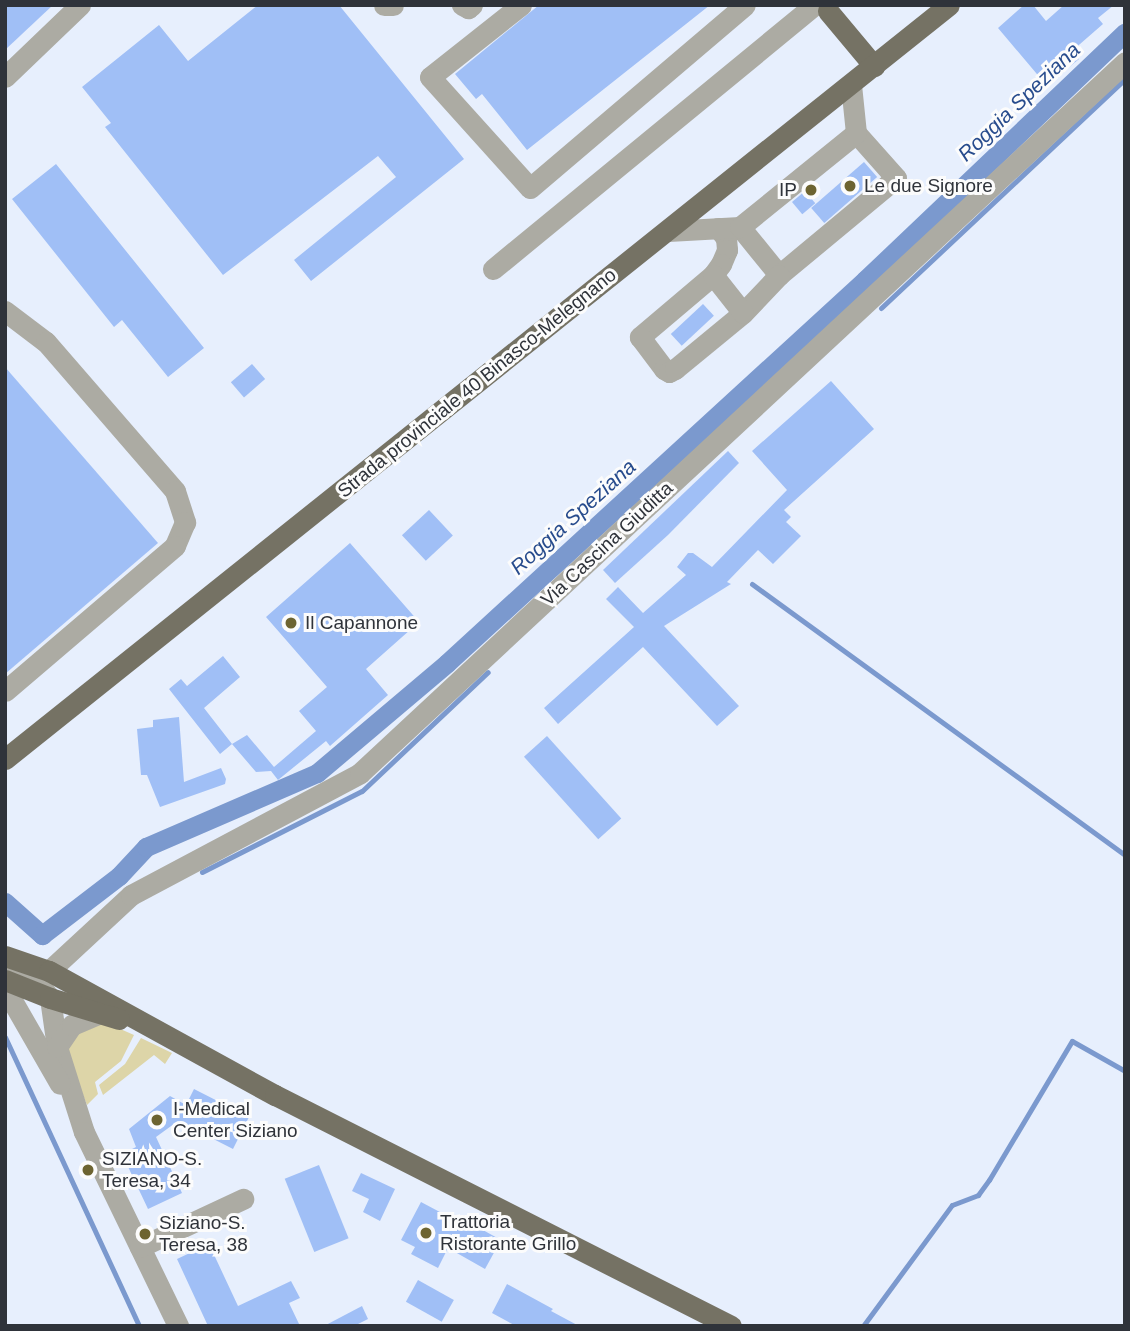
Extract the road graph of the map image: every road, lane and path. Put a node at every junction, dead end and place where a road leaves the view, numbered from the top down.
1 (80, 5) edge
2 (384, 5) edge
3 (393, 5) edge
4 (462, 5) edge
5 (472, 5) edge
6 (521, 5) edge
7 (746, 5) edge
8 (949, 5) edge
9 (820, 7) edge
10 (1125, 62) edge
11 (874, 66) junction
12 (5, 77) edge
13 (851, 85) junction
14 (856, 133) junction
15 (740, 227) junction
16 (718, 228) junction
17 (668, 230) junction
18 (493, 269) dead end
19 (713, 275) junction
20 (779, 275) junction
21 (5, 311) edge
22 (743, 313) junction
23 (5, 691) edge
24 (5, 760) edge
25 (5, 956) edge
26 (5, 969) edge
27 (49, 971) junction
28 (5, 980) edge
29 (5, 994) edge
30 (50, 998) junction
31 (98, 1014) junction
32 (142, 1024) junction
33 (57, 1047) junction
34 (78, 1116) junction
35 (243, 1199) dead end
36 (140, 1247) junction
37 (178, 1326) edge
38 (731, 1326) edge

1 - 12 street
2 - 3 street
4 - 5 street
6 - 7 street
8 - 11 main road, Strada provinciale 40 Binasco-Melegnano
9 - 11 main road
9 - 18 street
10 - 27 street, Via Cascina Giuditta
11 - 13 main road, Strada provinciale 40 Binasco-Melegnano
13 - 14 street
13 - 17 main road, Strada provinciale 40 Binasco-Melegnano
14 - 15 street
14 - 20 street
15 - 16 street
15 - 20 street
16 - 17 street
16 - 19 street
17 - 24 main road, Strada provinciale 40 Binasco-Melegnano
19 - 22 street
19 - 22 street
20 - 22 street
21 - 23 street
25 - 27 main road
26 - 30 street
27 - 32 main road
28 - 30 main road
29 - 34 street
30 - 31 main road
30 - 33 street
31 - 32 main road
31 - 33 street
32 - 38 main road
33 - 34 street
34 - 36 street
35 - 36 street
36 - 37 street

